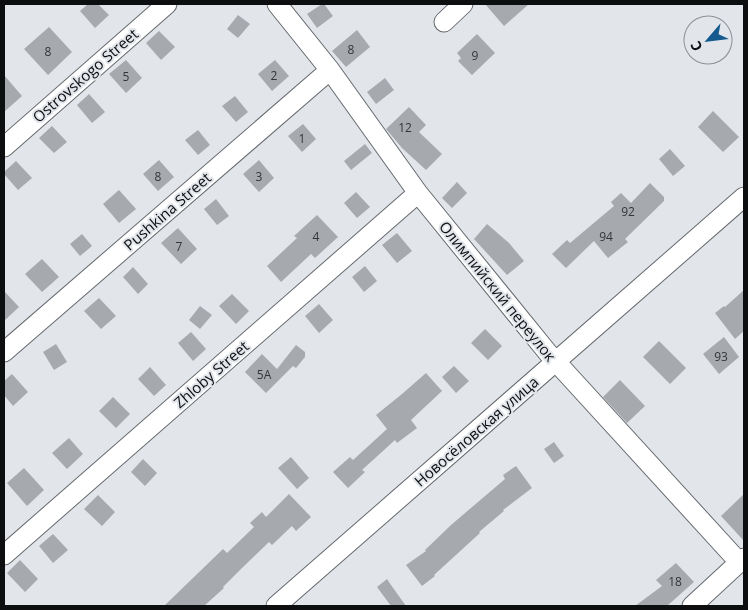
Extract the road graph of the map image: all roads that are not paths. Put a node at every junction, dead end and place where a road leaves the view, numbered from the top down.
1 (167, 4) edge
2 (277, 4) edge
3 (463, 4) edge
4 (444, 22) dead end
5 (330, 70) junction
6 (4, 147) edge
7 (418, 193) junction
8 (744, 197) edge
9 (4, 352) edge
10 (556, 362) junction
11 (4, 555) edge
12 (742, 560) edge
13 (276, 606) edge
14 (692, 606) edge

1 - 6 street, Ostrovskogo Street
2 - 5 street, Олимпийский переулок
3 - 4 street
5 - 7 street, Олимпийский переулок
5 - 9 street, Pushkina Street
7 - 10 street, Олимпийский переулок
7 - 11 street, Zhloby Street
8 - 10 street, Новосёловская улица
10 - 12 street, Олимпийский переулок
10 - 13 street, Новосёловская улица
12 - 14 street

